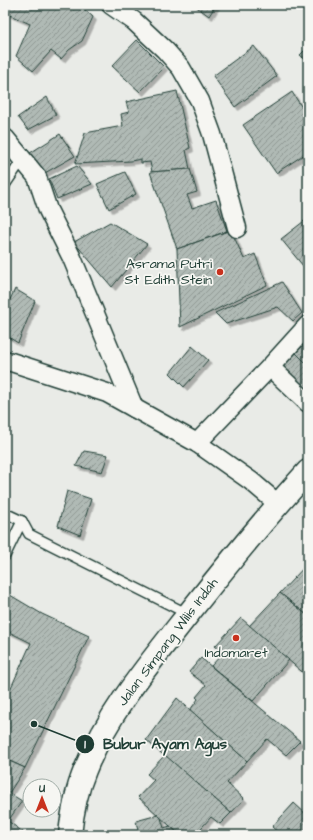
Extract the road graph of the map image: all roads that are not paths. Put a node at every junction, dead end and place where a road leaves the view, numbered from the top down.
1 (111, 5) edge
2 (5, 138) edge
3 (22, 160) junction
4 (5, 185) edge
5 (237, 228) dead end
6 (308, 326) edge
7 (5, 360) edge
8 (270, 367) junction
9 (308, 403) edge
10 (134, 408) junction
11 (197, 443) junction
12 (308, 471) edge
13 (278, 504) junction
14 (5, 512) edge
15 (22, 521) junction
16 (5, 556) edge
17 (188, 614) junction
18 (70, 835) edge

1 - 5 street
2 - 3 street
3 - 4 lane
3 - 10 street
6 - 8 street
7 - 10 street
8 - 9 street
8 - 11 street
10 - 11 street
11 - 13 street
12 - 13 main road, Jalan Simpang Wilis Indah
13 - 17 main road, Jalan Simpang Wilis Indah
14 - 15 lane
15 - 16 lane
15 - 17 lane
17 - 18 main road, Jalan Simpang Wilis Indah

